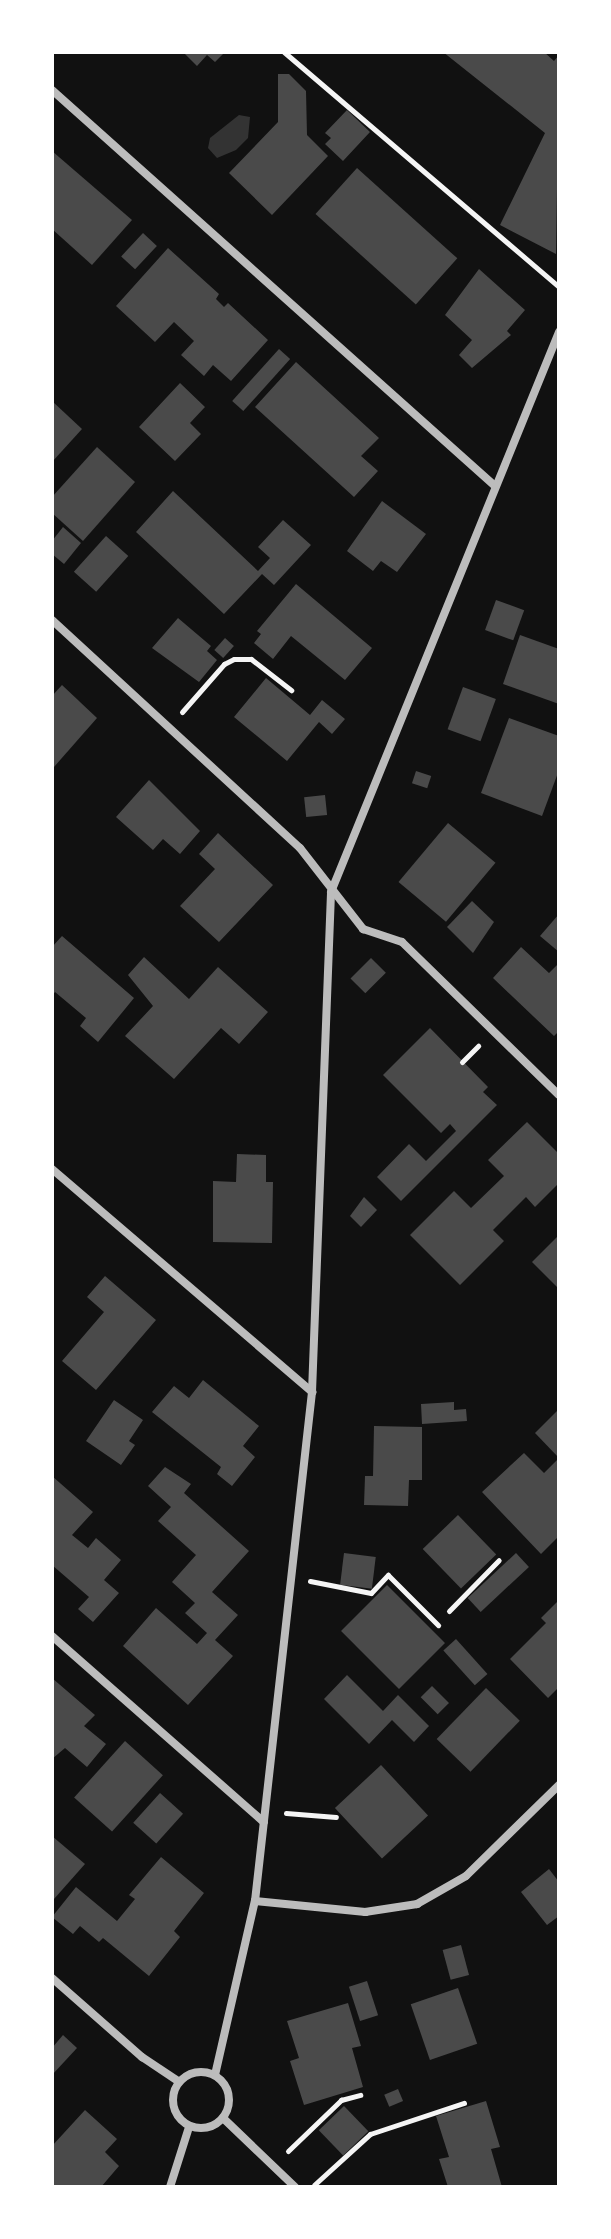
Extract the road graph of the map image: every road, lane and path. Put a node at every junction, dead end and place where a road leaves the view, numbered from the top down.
1 (284, 52) edge
2 (52, 90) edge
3 (559, 287) edge
4 (559, 332) edge
5 (494, 485) junction
6 (52, 620) edge
7 (291, 690) dead end
8 (168, 727) junction
9 (331, 892) junction
10 (559, 1095) edge
11 (52, 1169) edge
12 (312, 1392) junction
13 (499, 1560) dead end
14 (293, 1578) junction
15 (449, 1611) dead end
16 (438, 1625) dead end
17 (52, 1636) edge
18 (559, 1785) edge
19 (285, 1813) dead end
20 (336, 1817) dead end
21 (264, 1822) junction
22 (255, 1901) junction
23 (52, 1978) edge
24 (215, 2075) junction
25 (178, 2081) junction
26 (360, 2095) dead end
27 (464, 2103) dead end
28 (223, 2118) junction
29 (189, 2127) junction
30 (273, 2165) junction
31 (170, 2187) edge
32 (295, 2187) edge
33 (313, 2187) edge

1 - 3 path
2 - 5 street
4 - 5 street
5 - 9 street
6 - 8 street
7 - 8 path
8 - 9 street
9 - 10 street
9 - 12 street
11 - 12 street
12 - 14 street
13 - 15 path
14 - 16 path
14 - 21 street
17 - 21 street
18 - 22 street
19 - 20 path
21 - 22 street
22 - 24 street
23 - 25 street
24 - 25 street
24 - 28 street
25 - 29 street
26 - 30 path
27 - 33 path
28 - 29 street
28 - 30 street
29 - 31 street
30 - 32 street

